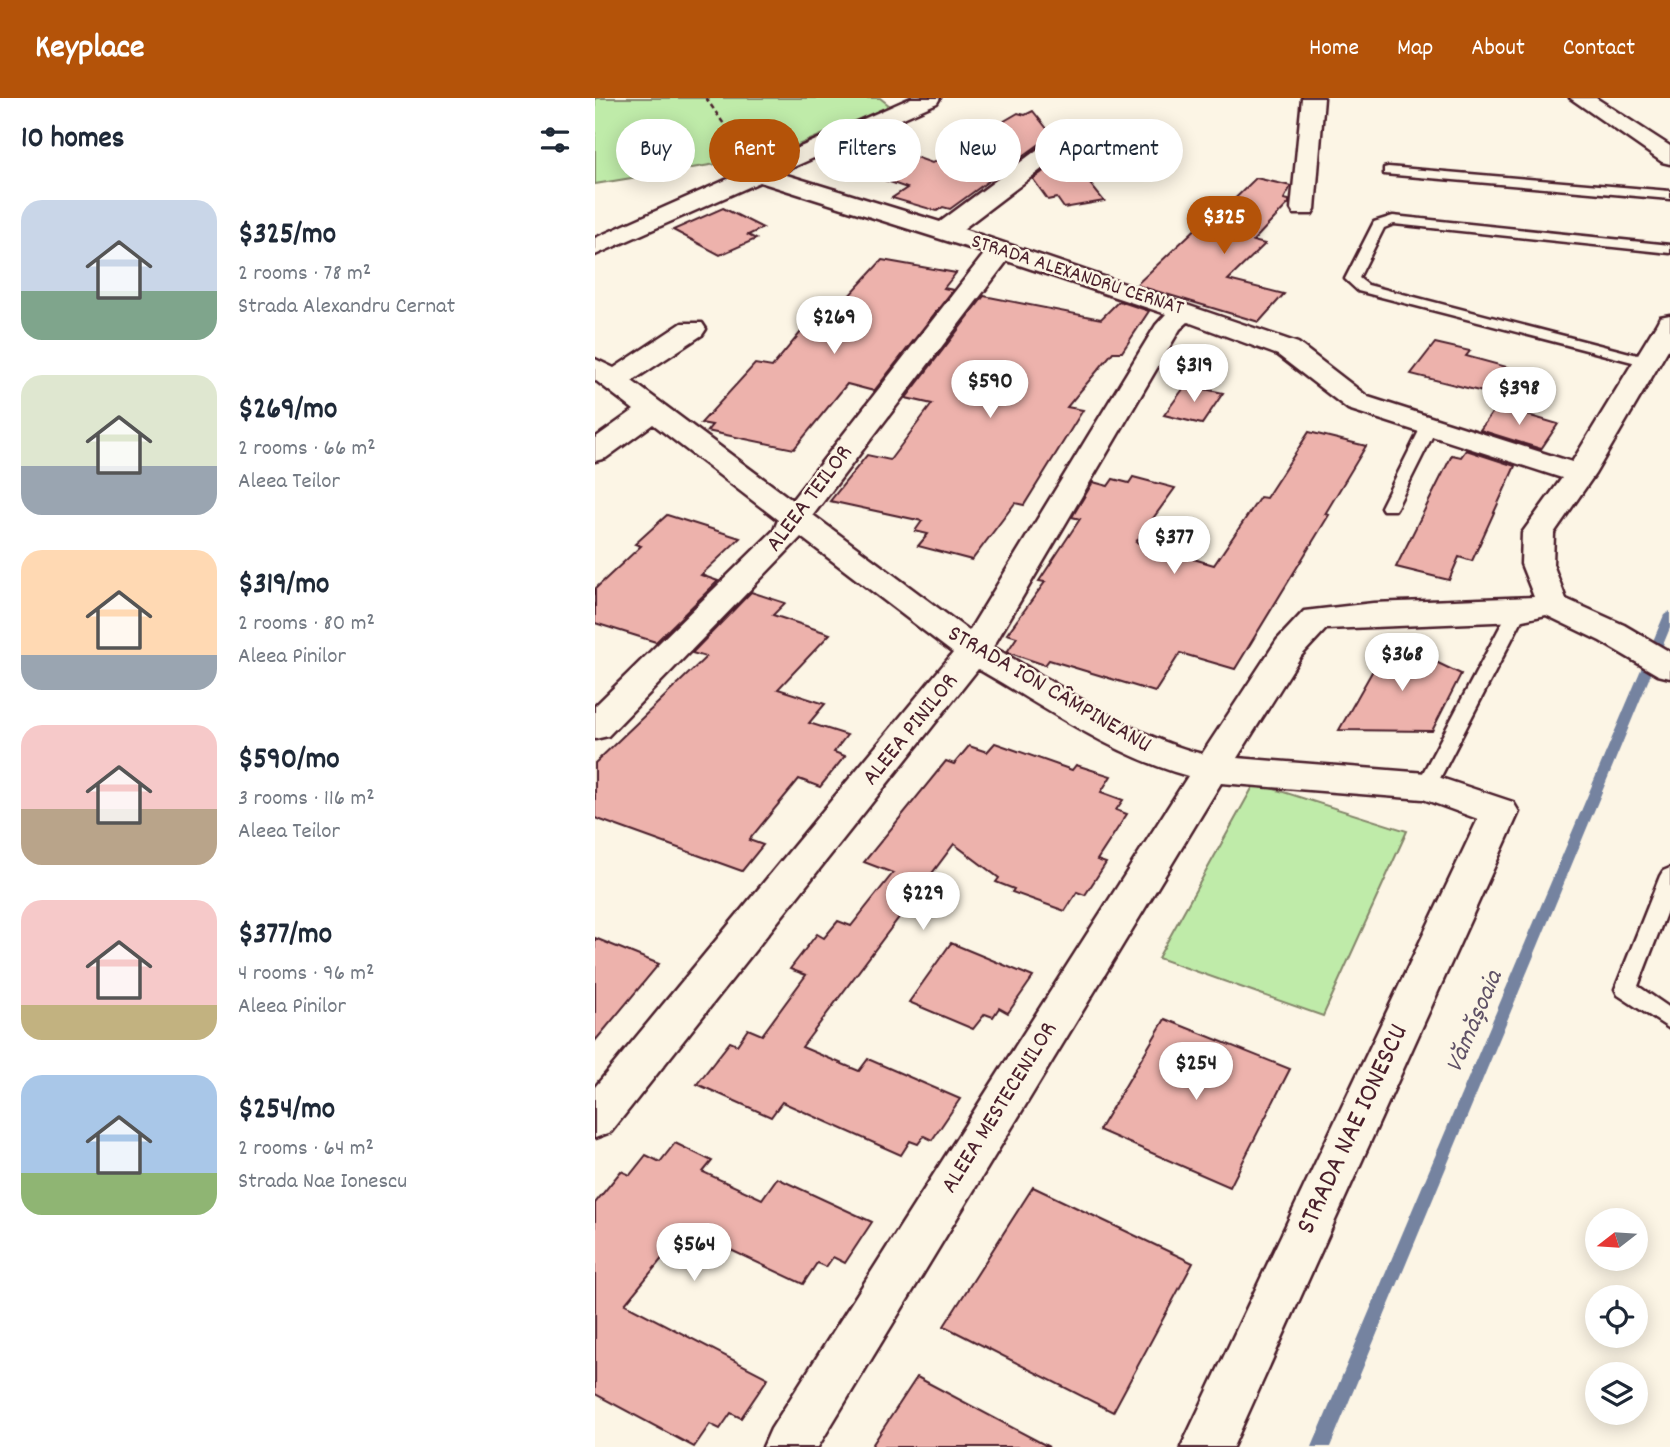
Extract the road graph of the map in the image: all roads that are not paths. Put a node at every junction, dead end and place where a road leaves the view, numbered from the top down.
1 (929, 98) edge
2 (1313, 98) edge
3 (1581, 98) edge
4 (800, 155) edge
5 (1670, 157) edge
6 (1035, 163) edge
7 (1388, 172) dead end
8 (740, 182) edge
9 (784, 182) edge
10 (1670, 195) edge
11 (1303, 209) dead end
12 (944, 231) junction
13 (595, 247) edge
14 (1670, 249) edge
15 (1003, 251) junction
16 (1184, 311) junction
17 (1670, 323) edge
18 (692, 329) dead end
19 (1648, 362) junction
20 (604, 374) edge
21 (652, 412) junction
22 (1430, 425) junction
23 (595, 452) edge
24 (1580, 474) junction
25 (1389, 507) dead end
26 (794, 519) junction
27 (1534, 607) junction
28 (973, 651) junction
29 (1670, 667) edge
30 (595, 727) edge
31 (1211, 769) junction
32 (1426, 786) junction
33 (1500, 812) joint
34 (1670, 876) edge
35 (1670, 1020) edge
36 (595, 1119) edge
37 (789, 1447) edge
38 (1207, 1447) edge

1 - 4 street
2 - 11 street
3 - 5 street
6 - 12 street
7 - 10 lane
8 - 13 street
9 - 12 street, STRADA ALEXANDRU CERNAT
12 - 15 street, STRADA ALEXANDRU CERNAT
14 - 19 lane
15 - 16 street, STRADA ALEXANDRU CERNAT
15 - 26 street, ALEEA TEILOR
16 - 22 street, STRADA ALEXANDRU CERNAT
16 - 28 street, ALEEA PINILOR
17 - 19 street
18 - 20 street
19 - 24 street
20 - 21 street, STRADA ION CÂMPINEANU
21 - 23 street
21 - 26 street, STRADA ION CÂMPINEANU
22 - 24 street, STRADA ALEXANDRU CERNAT
22 - 25 lane
24 - 27 street
26 - 28 street, STRADA ION CÂMPINEANU
26 - 30 street, ALEEA TEILOR
27 - 29 street
27 - 31 street
27 - 32 lane
28 - 31 street, STRADA ION CÂMPINEANU
28 - 36 street, ALEEA PINILOR
31 - 32 street, STRADA ION CÂMPINEANU
31 - 37 street, ALEEA MESTECENILOR
32 - 33 street, STRADA ION CÂMPINEANU
33 - 38 street, STRADA NAE IONESCU
34 - 35 lane

